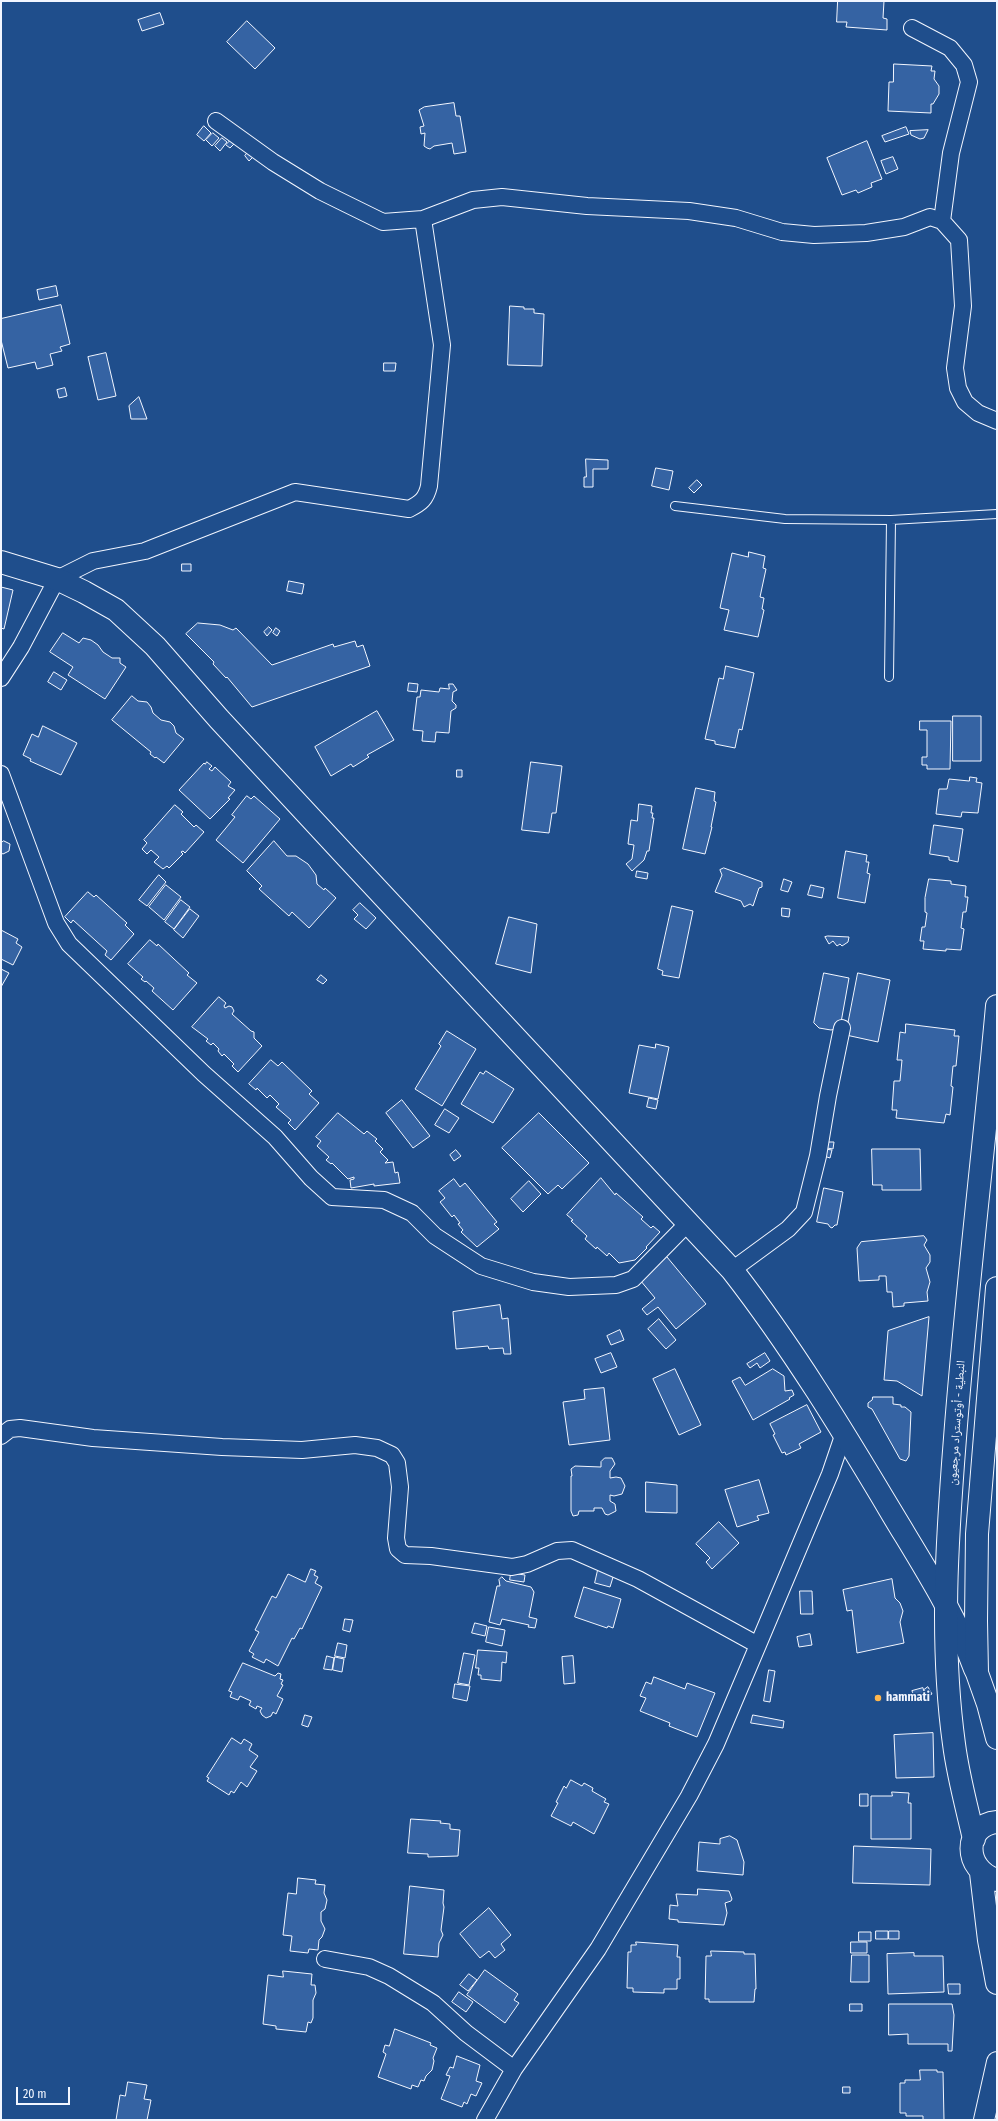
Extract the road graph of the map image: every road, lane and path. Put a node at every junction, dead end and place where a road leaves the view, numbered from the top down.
1 (912, 28) dead end
2 (216, 121) dead end
3 (423, 219) junction
4 (942, 221) junction
5 (997, 421) edge
6 (675, 506) dead end
7 (997, 514) edge
8 (891, 520) junction
9 (1, 562) edge
10 (58, 579) junction
11 (889, 677) dead end
12 (1, 678) edge
13 (1, 774) edge
14 (997, 1006) edge
15 (842, 1028) dead end
16 (689, 1222) junction
17 (732, 1270) junction
18 (997, 1288) edge
19 (844, 1433) junction
20 (1, 1436) edge
21 (946, 1604) junction
22 (758, 1645) junction
23 (977, 1673) junction
24 (997, 1738) edge
25 (997, 1822) edge
26 (974, 1839) junction
27 (989, 1876) edge
28 (325, 1959) dead end
29 (997, 1983) edge
30 (997, 2062) edge
31 (514, 2069) junction
32 (485, 2120) edge
33 (984, 2120) edge

1 - 4 street
2 - 3 street
3 - 4 street
3 - 10 street
4 - 5 street
6 - 8 lane
7 - 8 lane
8 - 11 lane
9 - 10 main road
10 - 12 street
10 - 16 main road
13 - 16 street
14 - 21 main road, النبطية - أوتوستراد مرجعيون
15 - 17 street
16 - 17 main road
17 - 19 main road
18 - 23 main road
19 - 21 main road
19 - 22 street
20 - 22 street
21 - 23 main road
21 - 26 main road, النبطية - أوتوستراد مرجعيون
22 - 31 street
23 - 24 main road
25 - 26 main road
26 - 27 main road, النبطية - أوتوستراد مرجعيون
27 - 29 main road
28 - 31 street
30 - 33 street
31 - 32 street

